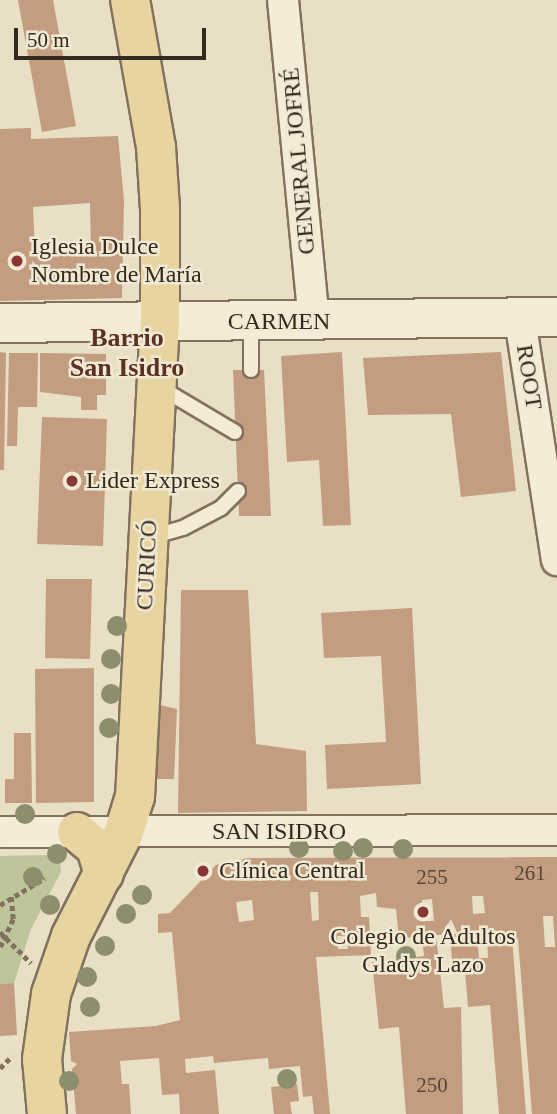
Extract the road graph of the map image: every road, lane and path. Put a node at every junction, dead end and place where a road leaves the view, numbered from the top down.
1 (130, 0) edge
2 (284, 0) edge
3 (539, 318) edge
4 (251, 322) junction
5 (314, 322) junction
6 (0, 323) edge
7 (160, 323) junction
8 (251, 370) dead end
9 (155, 385) junction
10 (235, 432) dead end
11 (238, 491) dead end
12 (148, 538) junction
13 (557, 560) edge
14 (557, 830) edge
15 (0, 832) edge
16 (77, 832) junction
17 (124, 832) junction
18 (104, 874) junction
19 (45, 878) dead end
20 (11, 897) junction
21 (0, 905) edge
22 (0, 932) edge
23 (6, 939) junction
24 (0, 947) edge
25 (55, 978) junction
26 (47, 1114) edge

1 - 7 main road, CURICÓ
2 - 5 street, GENERAL JOFRÉ
3 - 5 main road, CARMEN
3 - 13 street, ROOT
4 - 5 main road, CARMEN
4 - 7 main road, CARMEN
4 - 8 lane
6 - 7 main road, CARMEN
7 - 9 main road, CURICÓ
9 - 10 lane
9 - 12 main road, CURICÓ
11 - 12 lane
12 - 17 main road, CURICÓ
14 - 17 street, SAN ISIDRO
15 - 16 street, SAN ISIDRO
16 - 17 street, SAN ISIDRO
16 - 18 main road
17 - 18 main road, CURICÓ
18 - 25 main road, CURICÓ
19 - 20 path
20 - 21 path
20 - 23 path
22 - 23 path
23 - 24 path
23 - 25 path
25 - 26 main road, CURICÓ

